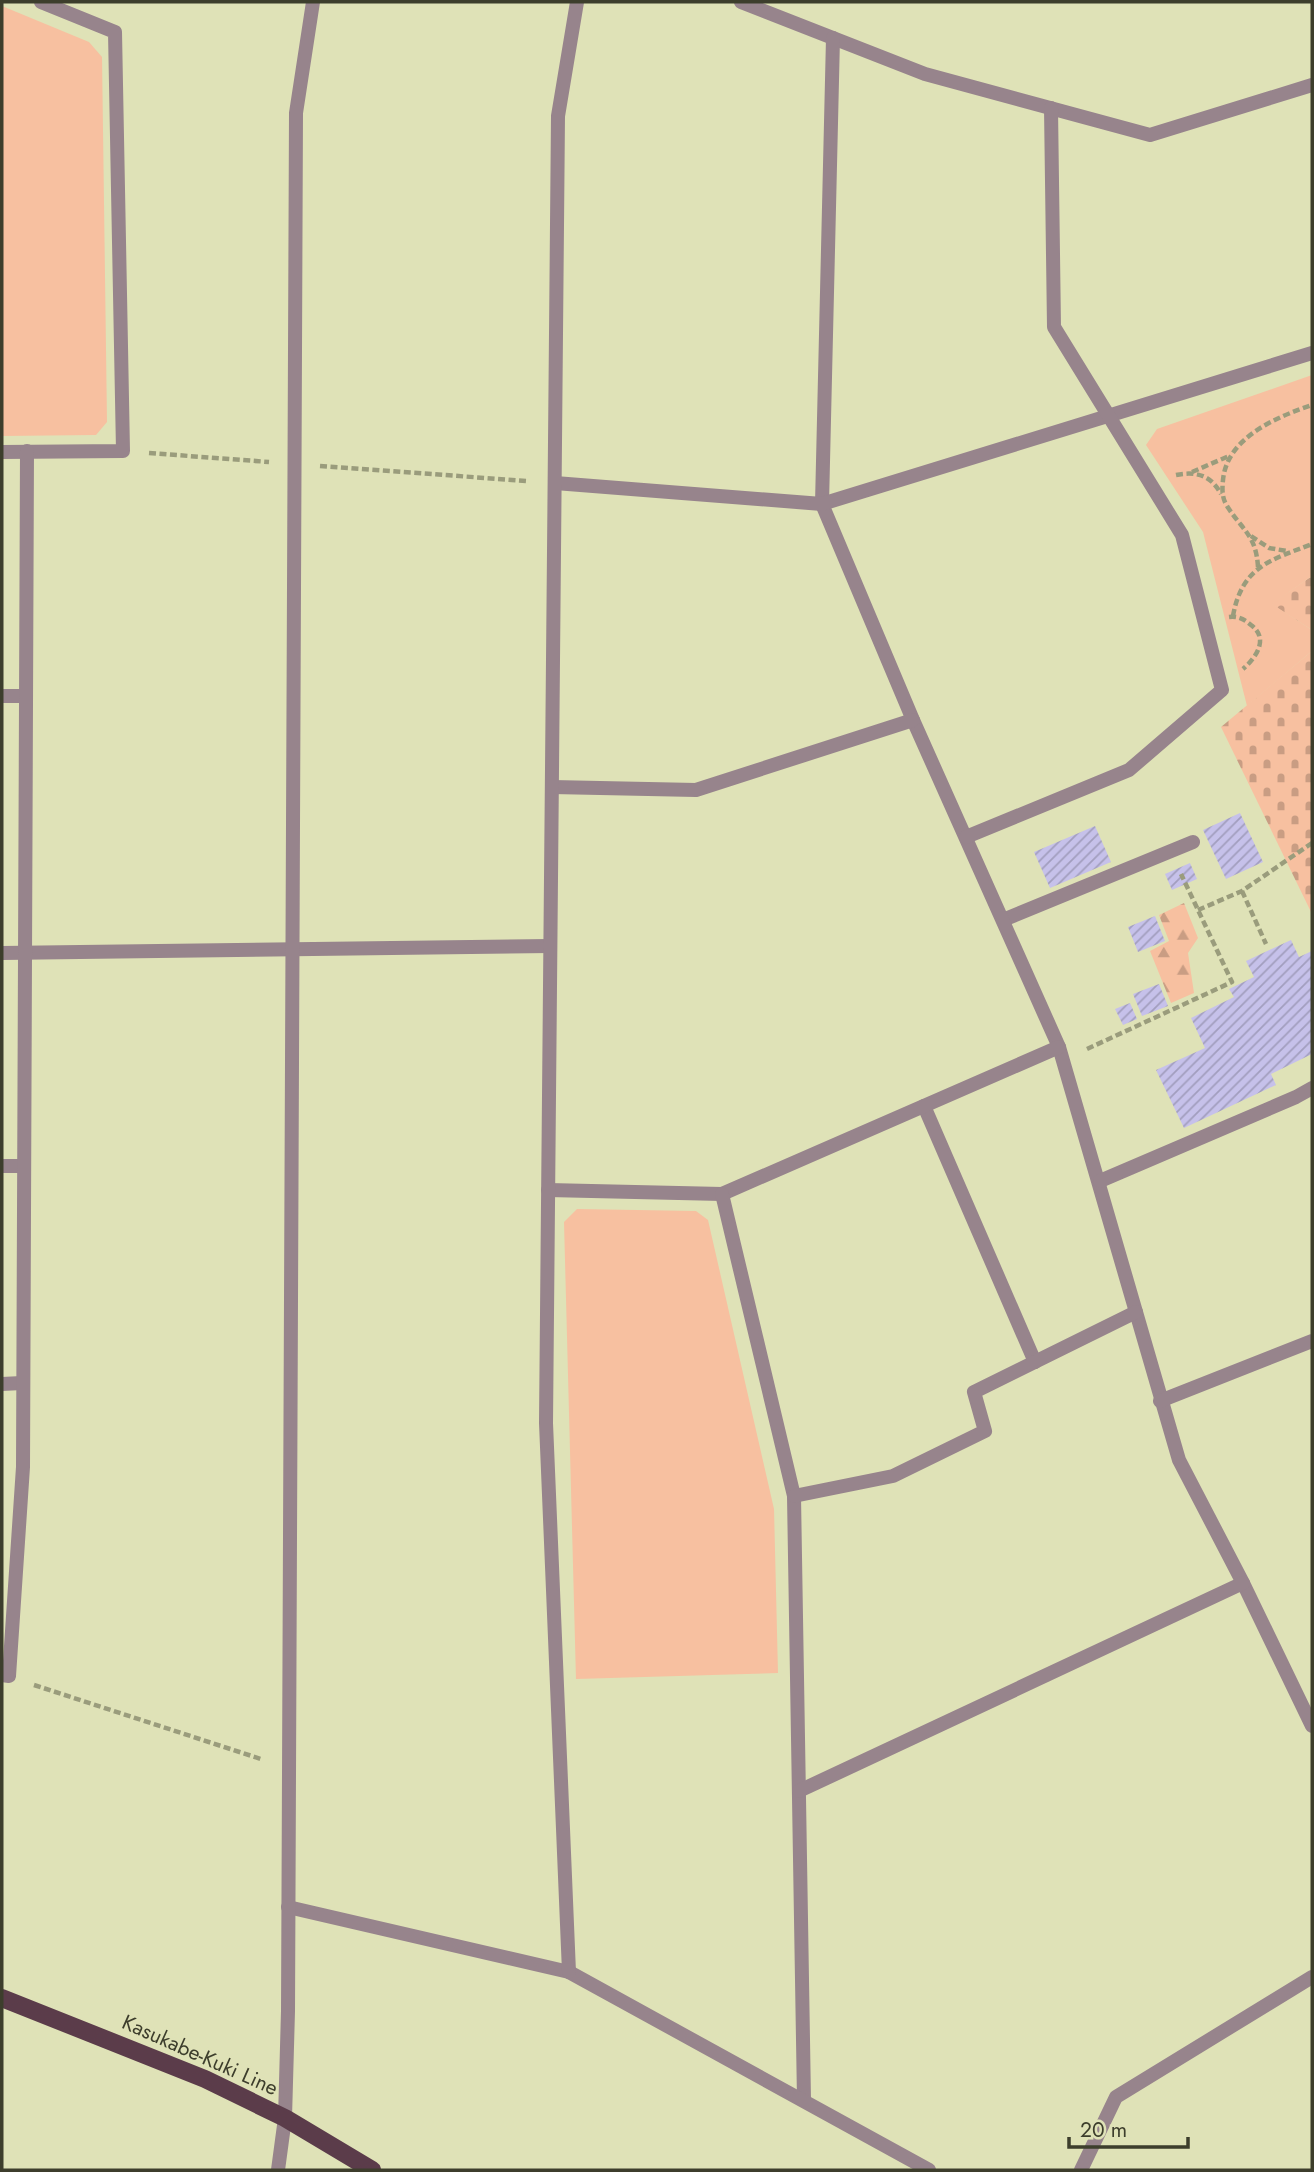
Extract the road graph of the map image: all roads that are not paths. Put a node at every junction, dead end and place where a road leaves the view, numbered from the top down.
1 (41, 2) edge
2 (313, 2) edge
3 (577, 2) edge
4 (741, 2) edge
5 (833, 38) junction
6 (1312, 86) edge
7 (1051, 108) junction
8 (1312, 353) edge
9 (1108, 416) junction
10 (27, 451) junction
11 (2, 452) edge
12 (555, 483) junction
13 (822, 504) junction
14 (26, 695) junction
15 (2, 696) edge
16 (914, 720) junction
17 (552, 787) junction
18 (966, 837) junction
19 (1194, 842) dead end
20 (1003, 920) junction
21 (550, 946) junction
22 (292, 951) junction
23 (2, 953) edge
24 (25, 953) junction
25 (1061, 1054) junction
26 (1312, 1088) edge
27 (924, 1106) junction
28 (23, 1166) junction
29 (2, 1167) edge
30 (1100, 1181) junction
31 (548, 1190) junction
32 (722, 1194) junction
33 (1136, 1312) junction
34 (1312, 1341) edge
35 (1035, 1362) junction
36 (22, 1383) junction
37 (2, 1384) edge
38 (1160, 1401) junction
39 (794, 1496) junction
40 (1243, 1583) junction
41 (5, 1676) edge
42 (1312, 1726) edge
43 (799, 1791) junction
44 (288, 1907) junction
45 (569, 1972) junction
46 (1312, 1977) edge
47 (2, 1998) edge
48 (804, 2100) junction
49 (285, 2118) junction
50 (278, 2170) edge
51 (372, 2170) edge
52 (929, 2170) edge
53 (1081, 2170) edge

1 - 10 street
2 - 22 street
3 - 12 street
4 - 5 street
5 - 7 street
5 - 13 street
6 - 7 street
7 - 9 street
8 - 9 street
9 - 13 street
9 - 18 street
10 - 11 street
10 - 14 street
12 - 13 street
12 - 17 street
13 - 16 street
14 - 15 street
14 - 24 street
16 - 17 street
16 - 18 street
17 - 21 street
18 - 20 street
19 - 20 street
20 - 25 street
21 - 22 street
21 - 31 street
22 - 24 street
22 - 44 street
23 - 24 street
24 - 28 street
25 - 27 street
25 - 30 street
26 - 30 street
27 - 32 street
27 - 35 street
28 - 29 street
28 - 36 street
30 - 33 street
31 - 32 street
31 - 45 street
32 - 39 street
33 - 35 street
33 - 38 street
34 - 38 street
35 - 39 street
36 - 37 street
36 - 41 street
38 - 40 street
39 - 43 street
40 - 42 street
40 - 43 street
43 - 48 street
44 - 45 street
44 - 49 street
45 - 48 street
46 - 53 street
47 - 49 main road, Kasukabe-Kuki Line
48 - 52 street
49 - 50 street
49 - 51 main road, Kasukabe-Kuki Line

